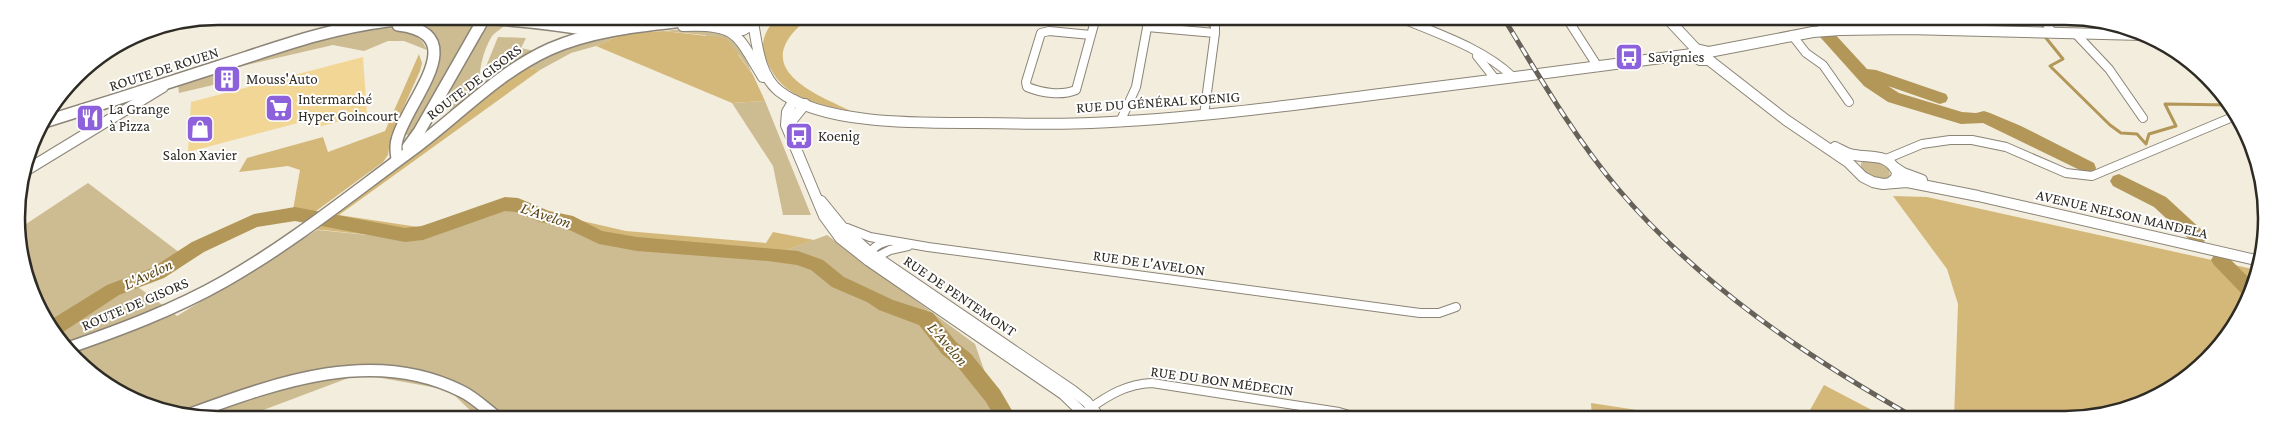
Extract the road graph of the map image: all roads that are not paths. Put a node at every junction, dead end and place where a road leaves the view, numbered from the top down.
1 (334, 25) edge
2 (367, 25) edge
3 (480, 25) edge
4 (571, 25) edge
5 (654, 25) edge
6 (748, 25) edge
7 (754, 25) edge
8 (1094, 25) edge
9 (1215, 25) edge
10 (1415, 25) edge
11 (1571, 25) edge
12 (1672, 25) edge
13 (1820, 25) edge
14 (2048, 25) edge
15 (1147, 26) joint
16 (616, 30) junction
17 (727, 30) junction
18 (1823, 31) junction
19 (332, 32) junction
20 (603, 32) junction
21 (1214, 32) junction
22 (2052, 33) junction
23 (2074, 33) junction
24 (1091, 35) junction
25 (2128, 35) edge
26 (1792, 36) junction
27 (263, 50) junction
28 (1694, 51) junction
29 (1472, 52) junction
30 (1709, 56) junction
31 (1598, 66) junction
32 (1513, 78) junction
33 (170, 80) junction
34 (1496, 80) junction
35 (777, 89) junction
36 (147, 90) junction
37 (794, 100) junction
38 (111, 101) junction
39 (1850, 102) dead end
40 (435, 104) junction
41 (804, 104) junction
42 (458, 114) junction
43 (117, 115) junction
44 (1204, 115) junction
45 (55, 116) edge
46 (2143, 118) dead end
47 (2230, 118) edge
48 (52, 119) edge
49 (1120, 122) junction
50 (1802, 132) junction
51 (398, 134) junction
52 (790, 134) junction
53 (417, 142) junction
54 (1864, 155) junction
55 (396, 159) junction
56 (1886, 159) junction
57 (33, 166) edge
58 (1894, 167) junction
59 (1858, 172) junction
60 (1889, 183) junction
61 (813, 187) junction
62 (1978, 196) junction
63 (839, 224) junction
64 (891, 240) junction
65 (928, 247) junction
66 (872, 257) junction
67 (2253, 259) edge
68 (1456, 307) dead end
69 (74, 346) edge
70 (202, 410) edge
71 (489, 411) edge
72 (1085, 411) edge
73 (1091, 411) edge
74 (1333, 411) edge

1 - 27 main road
2 - 19 main road
3 - 40 main road, bridge
4 - 20 main road
5 - 16 main road, ROUTE DE GISORS
6 - 17 street
7 - 35 street
8 - 24 street
9 - 21 street
10 - 29 street
11 - 31 street
12 - 28 street
13 - 18 street
14 - 22 street
15 - 21 street
15 - 49 street
16 - 17 street
16 - 20 main road, ROUTE DE GISORS
17 - 35 street
18 - 22 street
18 - 26 street
19 - 27 main road
19 - 51 main road
20 - 42 main road, ROUTE DE GISORS
21 - 44 street
22 - 23 street
23 - 25 street
23 - 46 street
24 - 24 street
26 - 30 street
26 - 39 street
27 - 33 main road, ROUTE DE ROUEN
28 - 30 street
28 - 31 street, RUE DU GÉNÉRAL KOENIG
29 - 32 street
29 - 34 street
30 - 50 street
31 - 32 street, RUE DU GÉNÉRAL KOENIG
32 - 34 street, RUE DU GÉNÉRAL KOENIG
33 - 36 main road, ROUTE DE ROUEN
33 - 43 street
33 - 45 main road, ROUTE DE ROUEN
34 - 44 street, RUE DU GÉNÉRAL KOENIG
35 - 37 street
36 - 38 main road, ROUTE DE ROUEN
36 - 43 street
37 - 41 street
37 - 52 street, RUE DE PENTEMONT
38 - 43 street
38 - 48 main road, ROUTE DE ROUEN
40 - 42 main road
40 - 53 main road
41 - 49 street, RUE DU GÉNÉRAL KOENIG
41 - 52 street
42 - 53 main road, ROUTE DE GISORS
43 - 57 street
44 - 49 street, RUE DU GÉNÉRAL KOENIG
47 - 56 street
50 - 54 street
50 - 59 street
51 - 53 main road
51 - 55 main road
52 - 61 street, RUE DE PENTEMONT
53 - 55 main road
54 - 56 street
54 - 59 street
55 - 69 main road, ROUTE DE GISORS
56 - 58 street
58 - 60 street
58 - 62 street, AVENUE NELSON MANDELA
59 - 60 street
60 - 62 street, AVENUE NELSON MANDELA
61 - 63 street, RUE DE PENTEMONT
61 - 66 street, RUE DE PENTEMONT
62 - 67 street, AVENUE NELSON MANDELA
63 - 64 street, RUE DE L'AVELON
63 - 66 street, RUE DE PENTEMONT
64 - 65 street, RUE DE L'AVELON
64 - 66 street
65 - 66 street
65 - 68 street, RUE DE L'AVELON
66 - 72 street, RUE DE PENTEMONT
70 - 71 main road
73 - 74 street, RUE DU BON MÉDECIN

